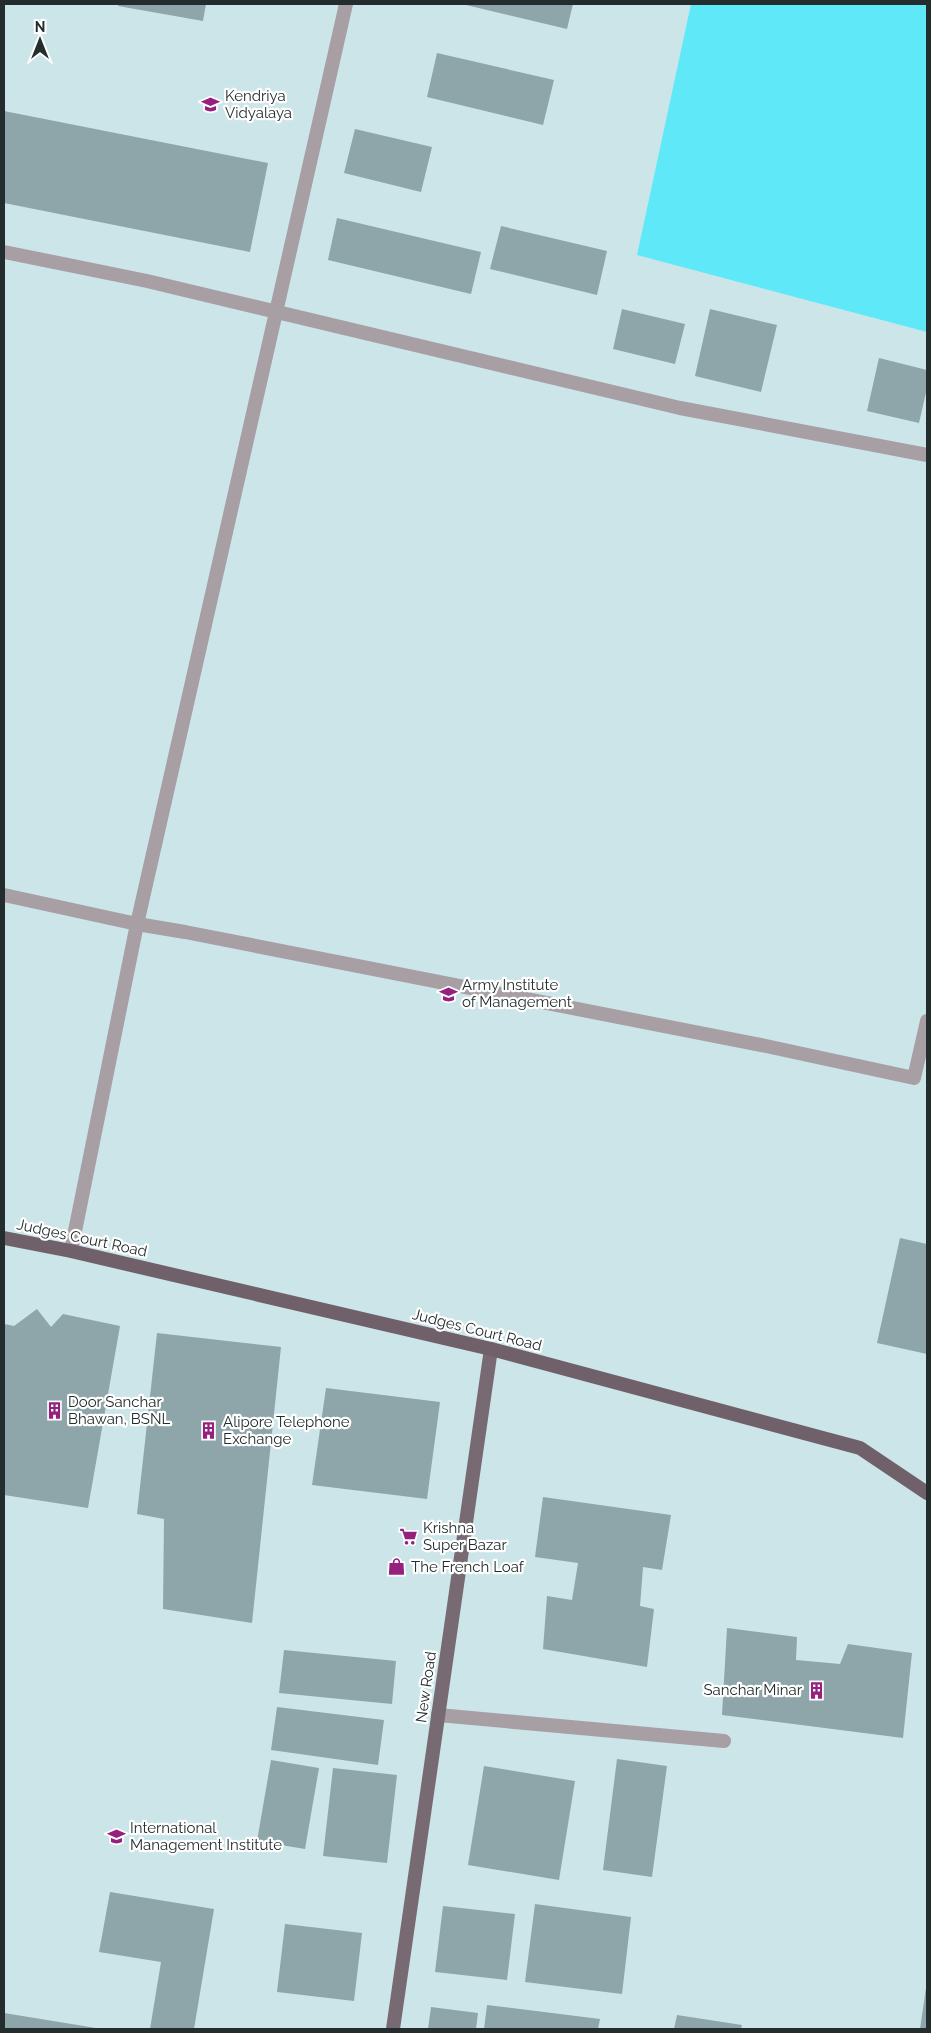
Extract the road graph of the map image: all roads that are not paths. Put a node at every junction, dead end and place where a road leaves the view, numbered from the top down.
1 (346, 4) edge
2 (4, 252) edge
3 (276, 312) junction
4 (927, 454) edge
5 (4, 895) edge
6 (136, 924) junction
7 (927, 1021) edge
8 (4, 1238) edge
9 (71, 1252) junction
10 (491, 1348) junction
11 (927, 1493) edge
12 (438, 1715) junction
13 (724, 1741) dead end
14 (393, 2029) edge

1 - 3 lane
2 - 3 lane
3 - 4 lane
3 - 6 lane
5 - 6 lane
6 - 7 lane
6 - 9 lane
8 - 9 highway, Judges Court Road
9 - 10 highway, Judges Court Road
10 - 11 highway, Judges Court Road
10 - 12 main road, New Road
12 - 13 lane
12 - 14 main road, New Road

